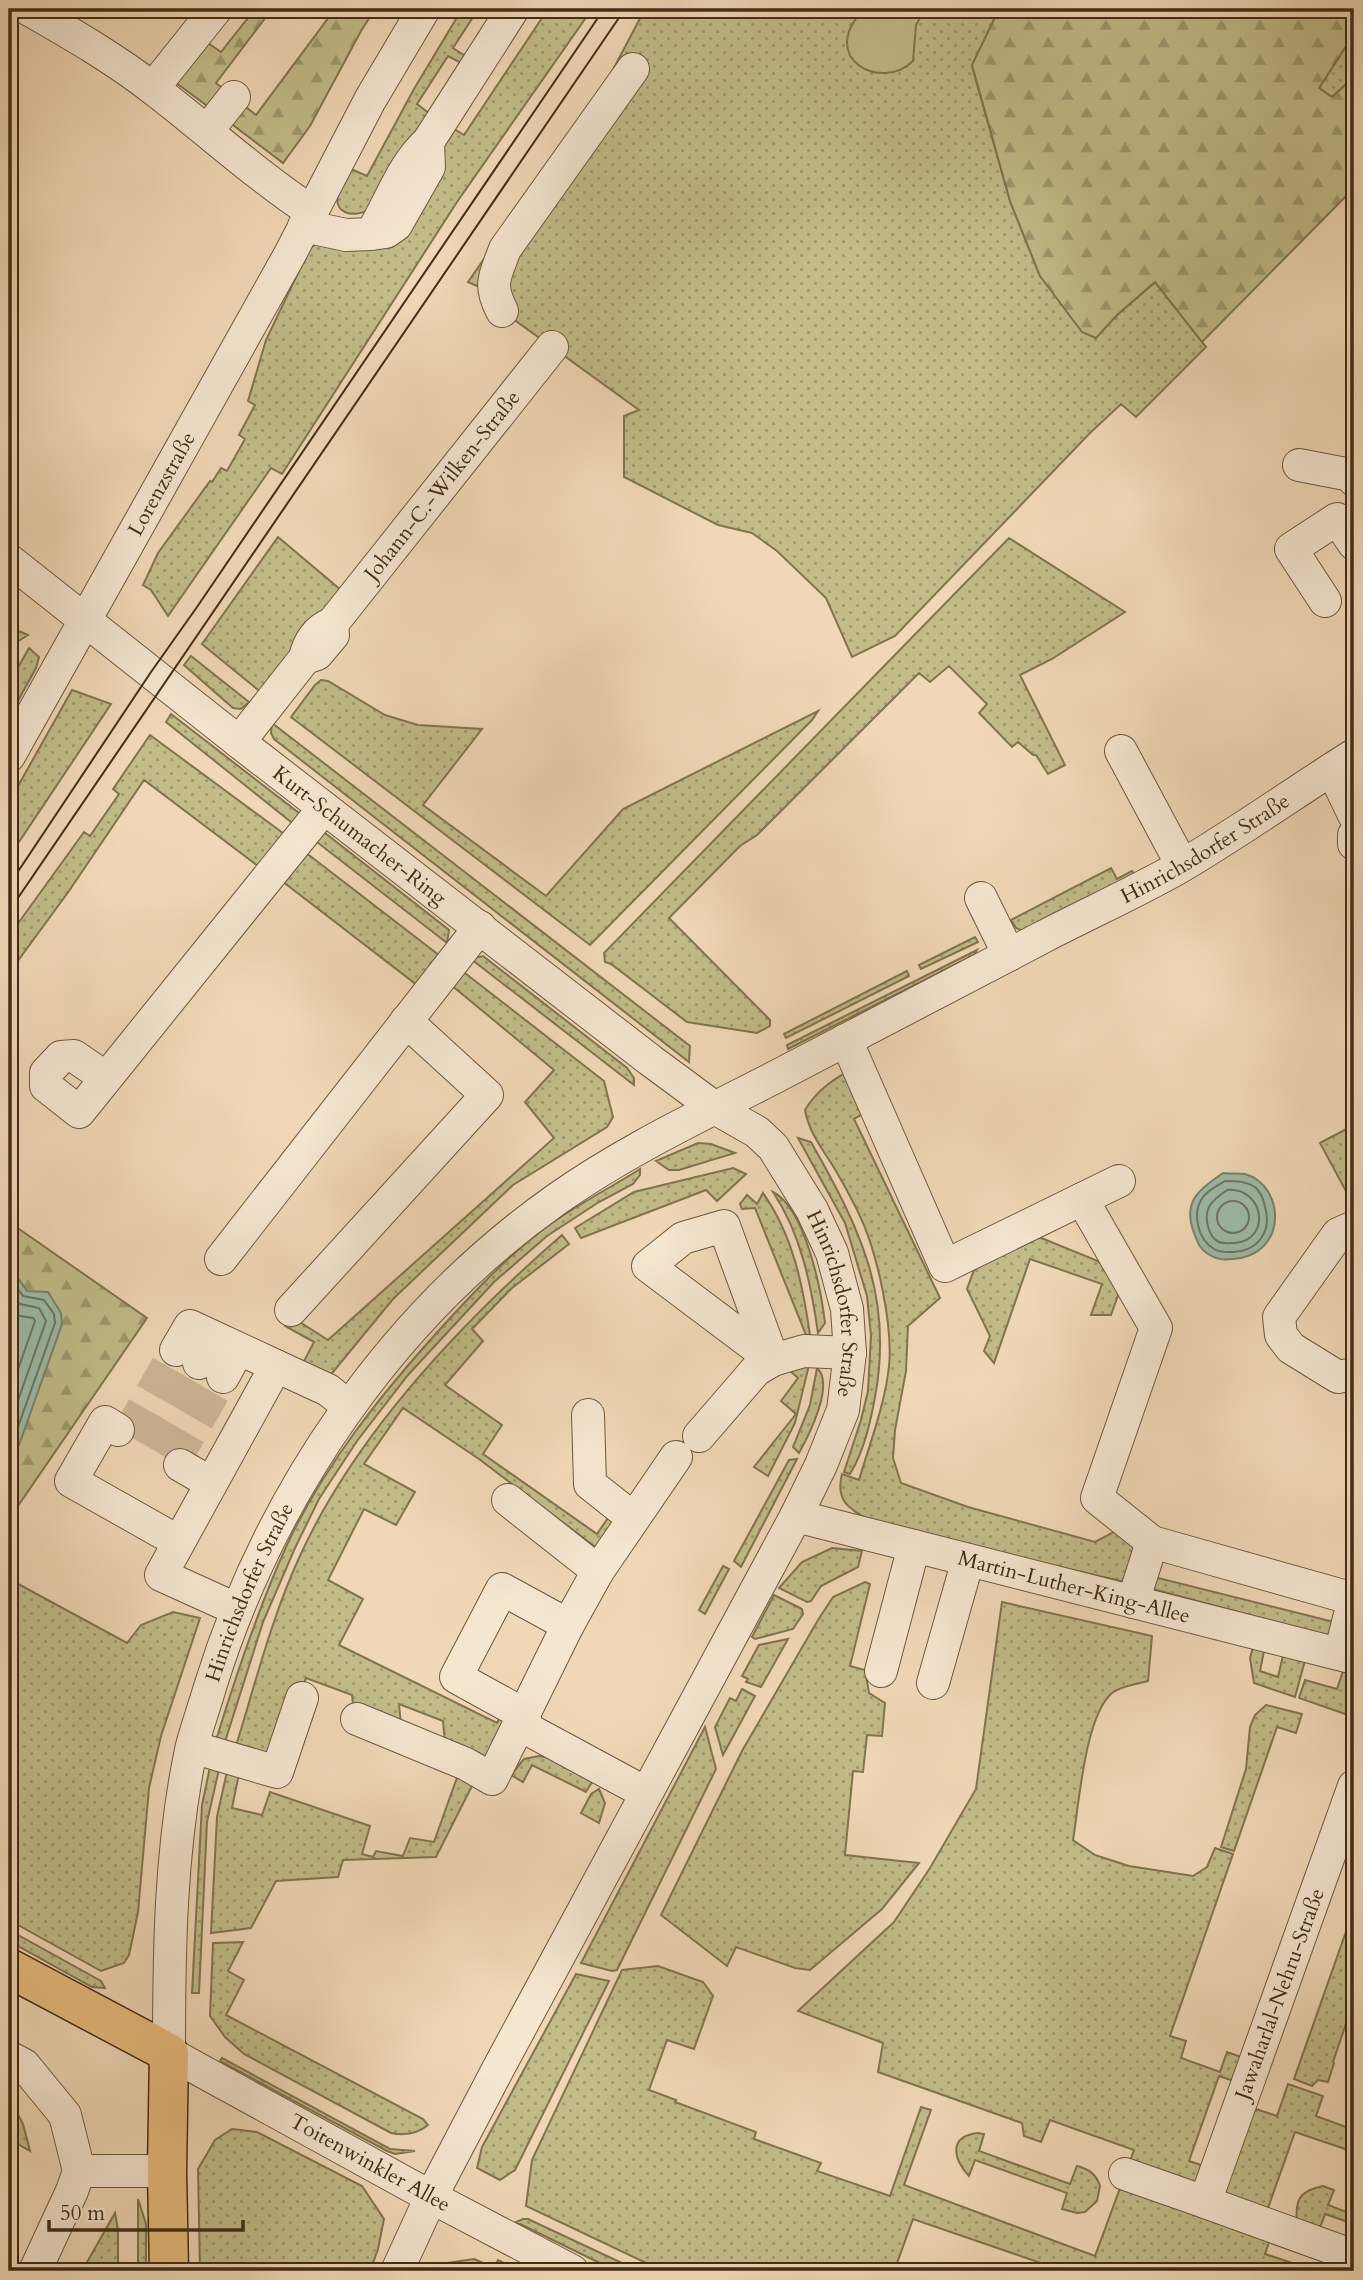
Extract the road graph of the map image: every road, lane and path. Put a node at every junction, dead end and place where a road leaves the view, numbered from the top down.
1 (28, 9) edge
2 (216, 9) edge
3 (424, 9) edge
4 (513, 9) edge
5 (634, 69) dead end
6 (153, 88) junction
7 (234, 97) dead end
8 (207, 131) junction
9 (308, 219) junction
10 (502, 311) dead end
11 (552, 347) dead end
12 (1299, 465) dead end
13 (1354, 480) edge
14 (1354, 544) edge
15 (9, 560) edge
16 (1325, 601) dead end
17 (84, 618) junction
18 (239, 741) junction
19 (1121, 751) dead end
20 (9, 756) edge
21 (1343, 762) edge
22 (324, 808) junction
23 (1354, 815) edge
24 (1354, 835) edge
25 (1354, 844) edge
26 (1182, 866) junction
27 (981, 898) dead end
28 (480, 927) junction
29 (1009, 955) junction
30 (406, 1021) junction
31 (846, 1040) junction
32 (106, 1078) dead end
33 (715, 1108) junction
34 (1119, 1181) dead end
35 (1082, 1199) junction
36 (1354, 1227) edge
37 (220, 1259) dead end
38 (291, 1310) dead end
39 (850, 1353) junction
40 (210, 1356) dead end
41 (276, 1366) junction
42 (1354, 1374) edge
43 (348, 1406) junction
44 (588, 1415) dead end
45 (118, 1430) tunnel mouth
46 (699, 1436) dead end
47 (676, 1457) dead end
48 (180, 1465) dead end
49 (211, 1483) junction
50 (508, 1500) dead end
51 (796, 1516) junction
52 (633, 1518) junction
53 (179, 1542) junction
54 (1152, 1542) junction
55 (914, 1546) junction
56 (968, 1560) junction
57 (598, 1571) junction
58 (1133, 1602) junction
59 (236, 1609) junction
60 (568, 1625) junction
61 (1347, 1656) edge
62 (881, 1671) dead end
63 (933, 1683) dead end
64 (302, 1698) dead end
65 (356, 1719) dead end
66 (523, 1720) junction
67 (192, 1747) junction
68 (1354, 1786) edge
69 (646, 1793) junction
70 (9, 1968) edge
71 (169, 2053) junction
72 (9, 2057) edge
73 (79, 2171) junction
74 (167, 2171) junction
75 (1125, 2174) dead end
76 (431, 2197) junction
77 (1205, 2202) junction
78 (1354, 2256) edge
79 (35, 2271) edge
80 (169, 2271) edge
81 (397, 2271) edge
82 (572, 2271) edge

1 - 6 street
2 - 6 street
3 - 9 street, Lorenzstraße
4 - 9 street
5 - 10 street
6 - 8 street
7 - 8 street
8 - 9 street
9 - 17 street, Lorenzstraße
11 - 18 street, Johann-C.-Wilken-Straße
12 - 13 street
14 - 16 street
15 - 17 street, Kurt-Schumacher-Ring
17 - 18 street, Kurt-Schumacher-Ring
17 - 20 street, Lorenzstraße
18 - 22 street, Kurt-Schumacher-Ring
19 - 26 street
21 - 23 street
21 - 26 street, Hinrichsdorfer Straße
22 - 28 street, Kurt-Schumacher-Ring
22 - 32 street
24 - 25 street
26 - 29 street, Hinrichsdorfer Straße
27 - 29 street
28 - 30 street
28 - 33 street, Kurt-Schumacher-Ring
29 - 31 street, Hinrichsdorfer Straße
30 - 37 street
30 - 38 street
31 - 33 street, Hinrichsdorfer Straße
31 - 35 street
33 - 39 street, Hinrichsdorfer Straße
33 - 43 street, Hinrichsdorfer Straße
34 - 35 street
35 - 54 street
36 - 42 street
39 - 46 street
39 - 51 street, Hinrichsdorfer Straße
40 - 41 street
41 - 43 street
41 - 49 street
43 - 59 street, Hinrichsdorfer Straße
44 - 52 street
45 - 53 street
47 - 52 street
48 - 49 street
49 - 53 street
50 - 57 street
51 - 55 street, Martin-Luther-King-Allee
51 - 69 street, Hinrichsdorfer Straße
52 - 57 street
53 - 59 street
54 - 58 street
54 - 61 street
55 - 56 street, Martin-Luther-King-Allee
55 - 62 street
56 - 58 street, Martin-Luther-King-Allee
56 - 63 street
57 - 60 street
58 - 61 street, Martin-Luther-King-Allee
59 - 67 street, Hinrichsdorfer Straße
60 - 66 street
60 - 66 street
64 - 67 street
65 - 66 street
66 - 69 street
67 - 71 street, Hinrichsdorfer Straße
68 - 77 street, Jawaharlal-Nehru-Straße
69 - 76 street, Hinrichsdorfer Straße
70 - 71 main road
71 - 74 main road, Hinrichsdorfer Straße
71 - 76 street, Toitenwinkler Allee
72 - 73 street
73 - 74 street
73 - 79 street
74 - 80 main road, Hinrichsdorfer Straße
75 - 77 street
76 - 81 street, Hinrichsdorfer Straße
76 - 82 street, Toitenwinkler Allee
77 - 78 street

